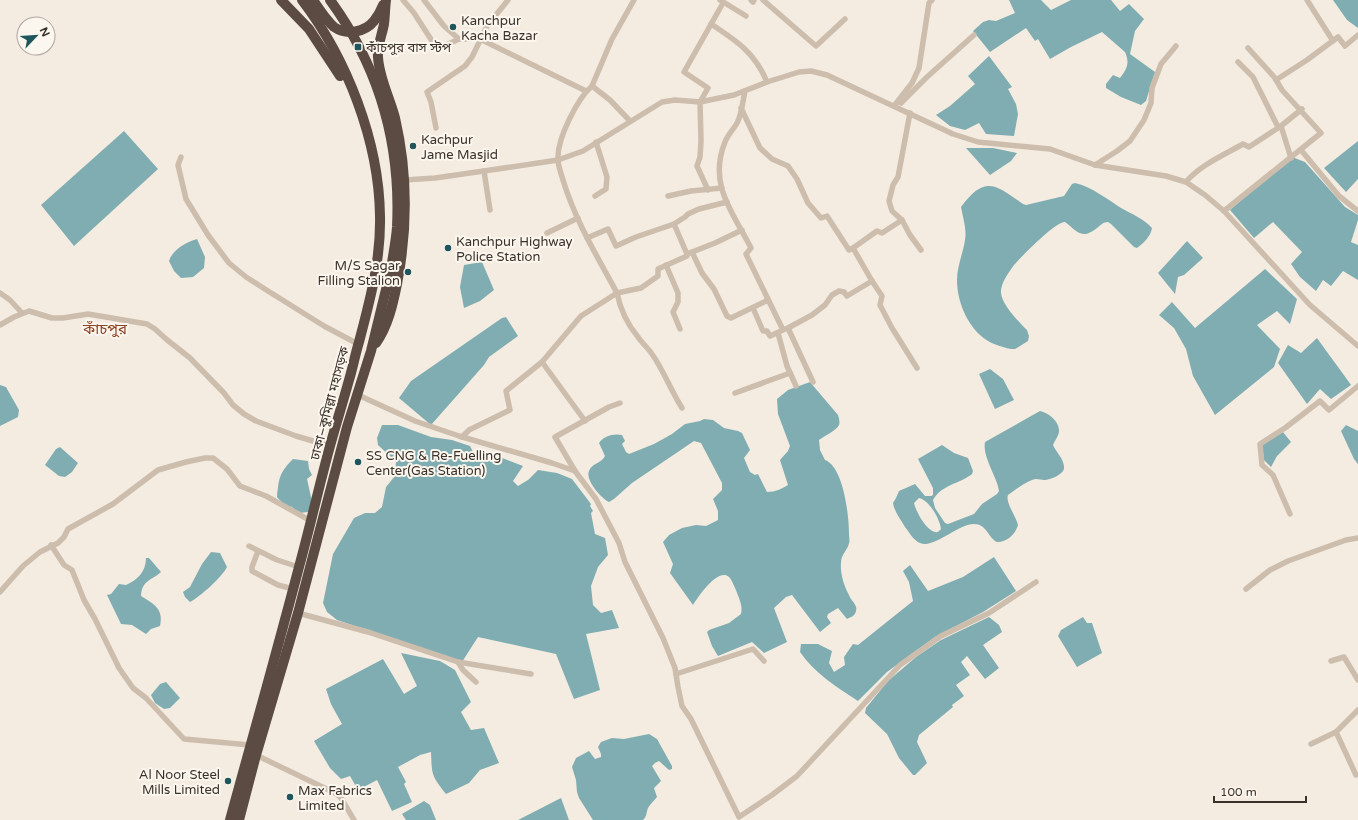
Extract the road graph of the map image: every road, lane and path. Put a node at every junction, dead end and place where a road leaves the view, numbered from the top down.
1 (281, 0) edge
2 (302, 0) edge
3 (313, 0) edge
4 (330, 0) edge
5 (386, 0) edge
6 (403, 0) edge
7 (424, 0) edge
8 (508, 0) edge
9 (634, 0) edge
10 (751, 0) edge
11 (754, 0) edge
12 (763, 0) edge
13 (932, 0) edge
14 (1307, 0) edge
15 (722, 1) edge
16 (746, 16) dead end
17 (845, 19) dead end
18 (711, 24) junction
19 (974, 35) dead end
20 (1358, 35) edge
21 (459, 39) junction
22 (480, 39) junction
23 (1333, 41) junction
24 (1176, 46) dead end
25 (1248, 48) dead end
26 (1238, 62) dead end
27 (1276, 80) junction
28 (767, 82) junction
29 (350, 85) junction
30 (592, 86) junction
31 (586, 91) junction
32 (745, 91) junction
33 (700, 102) junction
34 (895, 106) junction
35 (741, 108) junction
36 (1302, 109) junction
37 (910, 113) junction
38 (630, 121) junction
39 (1279, 126) junction
40 (436, 128) dead end
41 (596, 142) junction
42 (1301, 150) junction
43 (180, 157) dead end
44 (1291, 158) junction
45 (558, 160) junction
46 (1095, 165) junction
47 (484, 171) junction
48 (405, 180) junction
49 (1186, 182) junction
50 (722, 188) junction
51 (708, 190) junction
52 (595, 196) dead end
53 (668, 196) dead end
54 (727, 202) junction
55 (490, 210) dead end
56 (1224, 211) junction
57 (1358, 211) edge
58 (578, 218) junction
59 (902, 220) junction
60 (674, 224) junction
61 (742, 230) junction
62 (547, 233) dead end
63 (587, 238) junction
64 (853, 248) junction
65 (921, 250) dead end
66 (690, 253) junction
67 (666, 265) junction
68 (872, 281) junction
69 (617, 292) junction
70 (0, 293) edge
71 (768, 300) junction
72 (752, 308) junction
73 (22, 313) junction
74 (0, 326) edge
75 (680, 329) dead end
76 (783, 330) junction
77 (358, 344) junction
78 (1358, 346) edge
79 (371, 351) junction
80 (542, 362) junction
81 (917, 368) dead end
82 (790, 373) junction
83 (813, 382) dead end
84 (796, 386) dead end
85 (1358, 386) edge
86 (735, 393) dead end
87 (358, 395) junction
88 (620, 403) dead end
89 (682, 408) dead end
90 (585, 421) junction
91 (462, 437) junction
92 (330, 446) junction
93 (575, 471) junction
94 (1290, 514) dead end
95 (311, 521) junction
96 (1358, 538) edge
97 (51, 546) junction
98 (249, 546) dead end
99 (258, 551) junction
100 (299, 567) junction
101 (1036, 582) dead end
102 (293, 589) junction
103 (1246, 589) dead end
104 (0, 592) edge
105 (298, 613) junction
106 (764, 661) dead end
107 (1331, 661) dead end
108 (458, 662) junction
109 (531, 674) dead end
110 (676, 674) junction
111 (1358, 680) edge
112 (476, 682) dead end
113 (1358, 710) edge
114 (1336, 732) junction
115 (1311, 744) dead end
116 (250, 745) junction
117 (256, 755) junction
118 (1356, 775) dead end
119 (739, 818) edge
120 (230, 820) edge
121 (239, 820) edge
122 (354, 820) edge

1 - 29 highway
2 - 29 highway, ঢাকা–কুমিল্লা মহাসড়ক
3 - 5 highway
4 - 79 highway, ঢাকা–কুমিল্লা মহাসড়ক, bridge
5 - 48 highway
6 - 21 street
7 - 21 street
8 - 22 street
9 - 30 street
10 - 11 street
12 - 17 street
13 - 34 street
14 - 23 street
15 - 16 street
15 - 18 street
18 - 28 street
18 - 33 street
19 - 34 street
20 - 23 street
21 - 22 street
22 - 31 street
22 - 40 street
23 - 27 street
24 - 46 street
25 - 27 street
26 - 39 street
27 - 36 street
28 - 32 street
28 - 34 street
29 - 77 highway, ঢাকা–কুমিল্লা মহাসড়ক
30 - 31 street
30 - 38 street
31 - 45 street
32 - 33 street
32 - 35 street
33 - 38 street
33 - 51 street
34 - 37 street
35 - 50 street
35 - 64 street
36 - 39 street
36 - 42 street
37 - 46 street
37 - 59 street
38 - 41 street
39 - 44 street
39 - 49 street
41 - 45 street
41 - 52 street
42 - 44 street
42 - 57 street
43 - 77 street
44 - 56 street
45 - 47 street
45 - 58 street
46 - 49 street
47 - 48 street
47 - 55 street
48 - 79 highway
49 - 56 street
50 - 51 street
50 - 54 street
51 - 53 street
54 - 60 street
54 - 61 street
56 - 78 street
58 - 62 street
58 - 63 street
59 - 64 street
59 - 65 street
60 - 63 street
60 - 66 street
61 - 66 street
61 - 71 street
63 - 69 street
64 - 68 street
66 - 67 street
66 - 72 street
67 - 69 street
67 - 75 street
68 - 76 street
68 - 81 street
69 - 80 street
69 - 89 street
70 - 73 street
71 - 72 street
71 - 76 street
72 - 76 street
73 - 74 street
73 - 92 street
76 - 82 street
76 - 83 street
77 - 92 highway, ঢাকা–কুমিল্লা মহাসড়ক
79 - 87 highway, ঢাকা–কুমিল্লা মহাসড়ক
80 - 90 street
80 - 91 street
82 - 84 street
82 - 86 street
85 - 94 street
87 - 91 street
87 - 105 highway, ঢাকা–কুমিল্লা মহাসড়ক
88 - 90 street
90 - 93 street
91 - 93 street
92 - 95 highway, ঢাকা–কুমিল্লা মহাসড়ক
93 - 110 street
95 - 97 street
95 - 100 highway, ঢাকা–কুমিল্লা মহাসড়ক
96 - 103 street
97 - 104 street
97 - 116 street
98 - 99 street
99 - 100 street
99 - 102 street
100 - 102 highway, ঢাকা–কুমিল্লা মহাসড়ক
101 - 119 street
102 - 116 highway, ঢাকা–কুমিল্লা মহাসড়ক
105 - 108 street
105 - 117 highway, ঢাকা–কুমিল্লা মহাসড়ক
106 - 110 street
107 - 111 street
108 - 109 street
108 - 112 street
110 - 119 street
113 - 114 street
114 - 115 street
114 - 118 street
116 - 120 highway, ঢাকা–কুমিল্লা মহাসড়ক
117 - 121 highway, ঢাকা–কুমিল্লা মহাসড়ক
117 - 122 street

